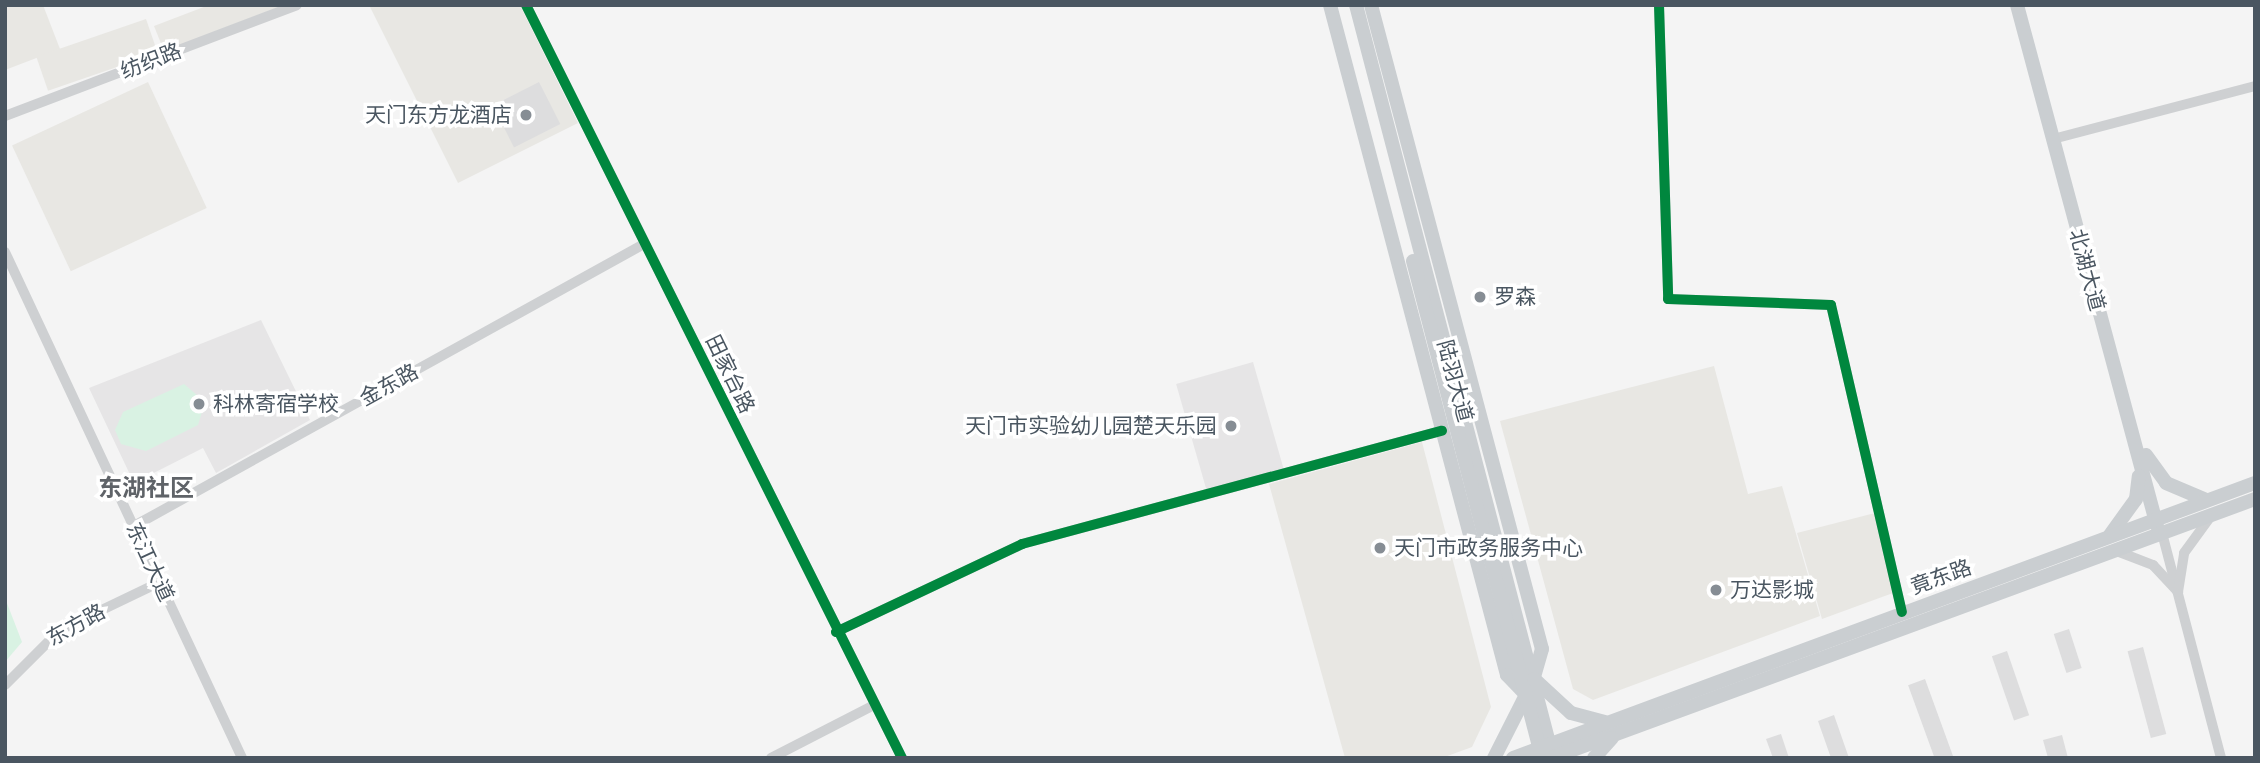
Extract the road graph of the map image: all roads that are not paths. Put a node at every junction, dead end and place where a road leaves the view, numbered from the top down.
1 (297, 5) edge
2 (526, 5) edge
3 (1330, 5) edge
4 (1346, 5) edge
5 (1356, 5) edge
6 (1371, 5) edge
7 (1660, 5) edge
8 (2017, 5) edge
9 (2026, 5) edge
10 (2255, 86) edge
11 (5, 116) edge
12 (2057, 138) junction
13 (644, 244) junction
14 (5, 252) edge
15 (1442, 431) junction
16 (2141, 456) junction
17 (2255, 483) edge
18 (2255, 499) edge
19 (2210, 508) junction
20 (2158, 519) junction
21 (134, 526) junction
22 (2162, 533) junction
23 (2112, 543) junction
24 (160, 582) junction
25 (2178, 592) junction
26 (1902, 612) junction
27 (836, 632) junction
28 (1534, 679) junction
29 (5, 685) edge
30 (1526, 695) junction
31 (872, 706) junction
32 (1612, 728) junction
33 (1548, 754) edge
34 (242, 758) edge
35 (771, 758) edge
36 (902, 758) edge
37 (1494, 758) edge
38 (1513, 758) edge
39 (1594, 758) edge
40 (2221, 758) edge

1 - 11 street, 纺织路
2 - 13 street, 田家台路
3 - 15 main road
4 - 30 main road, 陆羽大道
5 - 28 main road, 陆羽大道
6 - 28 main road
7 - 26 street
8 - 12 main road, 北湖大道
9 - 12 main road, 北湖大道
10 - 12 street
12 - 16 main road, 北湖大道
13 - 21 street, 金东路
13 - 27 street, 田家台路
14 - 21 street, 东江大道
15 - 27 street
15 - 30 main road
16 - 19 main road
16 - 20 main road, 北湖大道
16 - 23 main road
17 - 19 main road, 竟东路
18 - 19 main road, 竟东路
19 - 20 main road, 竟东路
19 - 22 main road, 竟东路
19 - 25 street
20 - 22 main road, 北湖大道
20 - 23 main road, 竟东路
21 - 24 street, 东江大道
22 - 23 main road, 竟东路
22 - 25 street, 北湖大道
23 - 25 street
23 - 26 main road, 竟东路
23 - 32 main road, 竟东路
24 - 29 street, 东方路
24 - 34 street, 东江大道
25 - 40 street, 北湖大道
26 - 32 main road, 竟东路
27 - 31 street, 田家台路
28 - 32 main road
28 - 33 main road, 陆羽大道
30 - 33 main road, 陆羽大道
30 - 37 main road
31 - 35 street
31 - 36 street, 田家台路
32 - 33 main road, 竟东路
32 - 39 main road
33 - 38 main road, 竟东路

